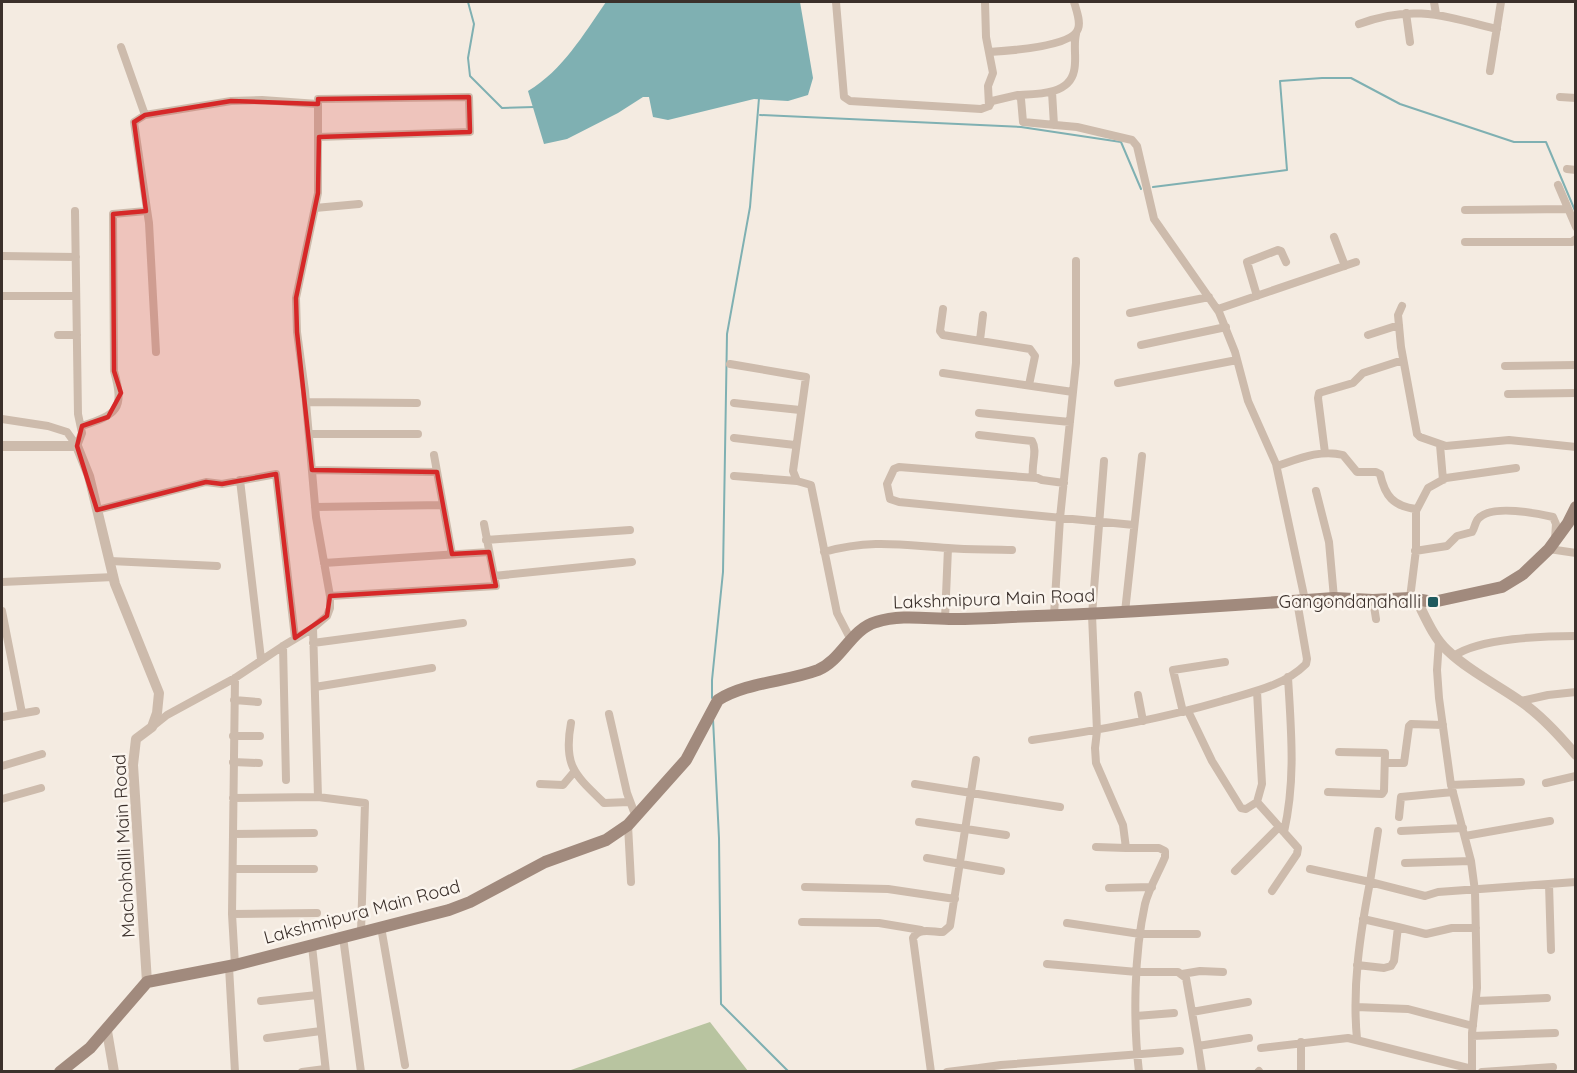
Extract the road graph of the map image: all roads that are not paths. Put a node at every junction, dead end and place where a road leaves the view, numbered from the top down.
1 (836, 2) edge
2 (985, 2) edge
3 (1074, 2) edge
4 (1434, 2) edge
5 (1501, 2) edge
6 (1406, 13) junction
7 (1436, 14) junction
8 (1359, 24) dead end
9 (1497, 29) junction
10 (1076, 34) junction
11 (1410, 42) dead end
12 (121, 47) dead end
13 (989, 52) junction
14 (1490, 71) dead end
15 (1052, 92) junction
16 (1018, 95) junction
17 (1560, 97) dead end
18 (1575, 98) edge
19 (318, 104) junction
20 (988, 106) junction
21 (145, 115) junction
22 (1054, 126) junction
23 (318, 137) junction
24 (1558, 185) dead end
25 (358, 204) dead end
26 (315, 208) junction
27 (1568, 209) junction
28 (1465, 210) dead end
29 (75, 211) dead end
30 (146, 211) junction
31 (1575, 227) edge
32 (1334, 237) dead end
33 (1575, 239) edge
34 (1465, 242) dead end
35 (2, 256) edge
36 (76, 257) junction
37 (1076, 261) dead end
38 (1286, 262) dead end
39 (1356, 262) dead end
40 (1345, 266) junction
41 (2, 296) edge
42 (76, 296) junction
43 (1257, 296) junction
44 (1209, 297) junction
45 (1402, 306) dead end
46 (943, 309) dead end
47 (1218, 309) junction
48 (1130, 313) dead end
49 (983, 315) dead end
50 (1399, 325) junction
51 (1226, 327) junction
52 (58, 335) dead end
53 (77, 335) junction
54 (1368, 335) dead end
55 (980, 340) junction
56 (1141, 345) dead end
57 (156, 352) dead end
58 (1237, 360) junction
59 (1403, 360) junction
60 (730, 364) dead end
61 (1575, 365) edge
62 (1506, 366) dead end
63 (943, 373) dead end
64 (1118, 383) dead end
65 (1029, 385) junction
66 (1073, 392) junction
67 (1575, 393) edge
68 (1508, 394) dead end
69 (306, 402) junction
70 (417, 403) dead end
71 (734, 403) dead end
72 (800, 410) junction
73 (979, 413) dead end
74 (2, 419) edge
75 (1070, 422) junction
76 (81, 426) junction
77 (309, 434) junction
78 (418, 434) dead end
79 (979, 435) dead end
80 (734, 438) dead end
81 (795, 445) junction
82 (1440, 445) junction
83 (2, 446) edge
84 (78, 446) junction
85 (1575, 447) edge
86 (1325, 453) junction
87 (434, 455) dead end
88 (1142, 456) dead end
89 (1104, 461) dead end
90 (1277, 466) junction
91 (1516, 468) dead end
92 (312, 470) junction
93 (437, 472) junction
94 (734, 476) dead end
95 (1036, 478) junction
96 (240, 480) junction
97 (1443, 480) junction
98 (797, 482) junction
99 (1064, 483) junction
100 (1316, 491) dead end
101 (443, 505) junction
102 (315, 507) junction
103 (1575, 507) edge
104 (1416, 509) junction
105 (97, 510) junction
106 (1060, 518) junction
107 (1099, 522) junction
108 (484, 524) dead end
109 (1134, 525) junction
110 (630, 530) dead end
111 (486, 540) junction
112 (1552, 546) junction
113 (948, 548) junction
114 (1012, 550) dead end
115 (1415, 551) junction
116 (489, 552) junction
117 (824, 552) junction
118 (452, 554) junction
119 (1575, 554) edge
120 (110, 561) junction
121 (632, 562) dead end
122 (324, 563) junction
123 (217, 566) dead end
124 (494, 576) junction
125 (114, 577) junction
126 (2, 582) edge
127 (330, 596) junction
128 (1334, 598) junction
129 (1413, 598) junction
130 (1301, 600) junction
131 (1373, 600) junction
132 (2, 611) edge
133 (1125, 612) junction
134 (1054, 615) junction
135 (1092, 615) junction
136 (945, 619) junction
137 (1376, 619) dead end
138 (463, 623) dead end
139 (313, 628) junction
140 (1575, 636) edge
141 (295, 638) junction
142 (851, 640) junction
143 (1439, 641) junction
144 (314, 643) junction
145 (283, 646) junction
146 (1454, 656) junction
147 (261, 659) junction
148 (1225, 662) dead end
149 (432, 668) dead end
150 (1288, 676) junction
151 (235, 678) junction
152 (315, 687) junction
153 (1257, 691) junction
154 (1575, 692) edge
155 (1138, 695) dead end
156 (234, 700) junction
157 (1521, 701) junction
158 (258, 702) dead end
159 (36, 711) dead end
160 (1186, 711) junction
161 (22, 713) junction
162 (609, 714) dead end
163 (2, 717) edge
164 (1143, 721) junction
165 (571, 723) dead end
166 (1443, 725) junction
167 (152, 727) junction
168 (1097, 730) junction
169 (233, 736) junction
170 (260, 736) dead end
171 (1032, 740) dead end
172 (1339, 752) dead end
173 (42, 754) dead end
174 (1575, 754) edge
175 (976, 760) dead end
176 (233, 762) junction
177 (259, 763) dead end
178 (1386, 763) junction
179 (2, 766) edge
180 (574, 772) junction
181 (1575, 776) edge
182 (286, 780) dead end
183 (1521, 782) dead end
184 (1546, 783) dead end
185 (540, 784) dead end
186 (915, 784) dead end
187 (41, 789) dead end
188 (1452, 789) junction
189 (1328, 792) dead end
190 (971, 793) junction
191 (318, 797) junction
192 (233, 798) junction
193 (2, 799) edge
194 (629, 802) junction
195 (1257, 802) junction
196 (1060, 807) dead end
197 (1399, 817) dead end
198 (632, 821) junction
199 (1550, 821) dead end
200 (919, 822) dead end
201 (965, 829) junction
202 (1281, 830) junction
203 (1378, 831) dead end
204 (1401, 831) dead end
205 (1464, 832) junction
206 (233, 834) junction
207 (314, 834) dead end
208 (1006, 835) dead end
209 (1096, 847) dead end
210 (1126, 848) junction
211 (927, 858) dead end
212 (1471, 861) junction
213 (1405, 863) dead end
214 (960, 864) junction
215 (233, 869) junction
216 (314, 869) dead end
217 (1310, 869) dead end
218 (1001, 871) dead end
219 (1235, 871) dead end
220 (631, 882) dead end
221 (1370, 882) junction
222 (1575, 882) edge
223 (1549, 884) junction
224 (805, 887) dead end
225 (1152, 887) junction
226 (1109, 888) dead end
227 (1272, 891) dead end
228 (1475, 891) junction
229 (955, 899) junction
230 (317, 913) dead end
231 (232, 914) junction
232 (1363, 919) junction
233 (802, 922) dead end
234 (1067, 923) dead end
235 (381, 927) junction
236 (1398, 927) junction
237 (1476, 928) junction
238 (921, 930) junction
239 (361, 932) junction
240 (1140, 934) junction
241 (1197, 934) dead end
242 (343, 937) junction
243 (312, 946) junction
244 (1551, 950) dead end
245 (1047, 964) dead end
246 (1357, 965) junction
247 (232, 966) junction
248 (1137, 972) junction
249 (1223, 972) dead end
250 (1182, 974) junction
251 (147, 982) junction
252 (316, 995) junction
253 (1547, 998) dead end
254 (261, 1001) dead end
255 (1476, 1001) junction
256 (1248, 1002) dead end
257 (1356, 1007) junction
258 (1192, 1012) junction
259 (1174, 1013) dead end
260 (1136, 1016) junction
261 (1473, 1026) junction
262 (107, 1031) junction
263 (321, 1031) junction
264 (1555, 1033) dead end
265 (1472, 1036) junction
266 (267, 1038) dead end
267 (1249, 1038) dead end
268 (1357, 1039) junction
269 (1301, 1042) junction
270 (1198, 1046) junction
271 (1261, 1048) dead end
272 (1180, 1051) dead end
273 (1137, 1055) junction
274 (405, 1065) dead end
275 (1553, 1067) dead end
276 (325, 1070) edge
277 (977, 1070) edge
278 (1472, 1070) edge
279 (60, 1071) edge
280 (114, 1071) edge
281 (235, 1071) edge
282 (302, 1071) edge
283 (361, 1071) edge
284 (931, 1071) edge
285 (947, 1071) edge
286 (1139, 1071) edge
287 (1202, 1071) edge
288 (1301, 1071) edge
289 (1482, 1071) edge

1 - 20 street
2 - 13 street
3 - 10 street
4 - 7 street
5 - 9 street
6 - 7 street
6 - 8 street
6 - 11 street
7 - 9 street
9 - 14 street
10 - 13 street
10 - 15 street
12 - 21 street
13 - 20 street
15 - 16 street
15 - 22 street
16 - 20 street
16 - 22 street
17 - 18 street
19 - 21 street
19 - 23 street
19 - 23 street
21 - 30 street
22 - 44 street
23 - 26 street
24 - 27 street
25 - 26 street
26 - 69 street
27 - 28 street
27 - 31 street
29 - 36 street
30 - 57 street
30 - 76 street
32 - 40 street
33 - 34 street
35 - 36 street
36 - 42 street
37 - 66 street
38 - 43 street
39 - 40 street
40 - 43 street
41 - 42 street
42 - 53 street
43 - 47 street
44 - 47 street
44 - 48 street
45 - 50 street
46 - 55 street
47 - 51 street
49 - 55 street
50 - 54 street
50 - 59 street
51 - 56 street
51 - 58 street
52 - 53 street
53 - 76 street
55 - 65 street
58 - 64 street
58 - 90 street
59 - 82 street
59 - 86 street
60 - 72 street
61 - 62 street
63 - 65 street
65 - 66 street
66 - 75 street
67 - 68 street
69 - 70 street
69 - 77 street
71 - 72 street
72 - 81 street
73 - 75 street
74 - 84 street
75 - 99 street
76 - 84 street
77 - 78 street
77 - 92 street
79 - 95 street
80 - 81 street
81 - 98 street
82 - 85 street
82 - 97 street
83 - 84 street
84 - 105 street, Machohalli Main Road
86 - 90 street
86 - 104 street
87 - 93 street
88 - 109 street
89 - 107 street
90 - 130 street
91 - 97 street
92 - 93 street
92 - 102 street
93 - 101 street
94 - 98 street
95 - 99 street
95 - 106 street
96 - 105 street
96 - 141 street
96 - 147 street
97 - 104 street
98 - 117 street
99 - 106 street
100 - 128 street
101 - 102 street
101 - 118 street
102 - 122 street
103 - 112 main road, Lakshmipura Main Road
104 - 115 street
105 - 120 street, Machohalli Main Road
106 - 107 street
106 - 134 street
107 - 109 street
107 - 135 street
108 - 111 street
109 - 133 street
110 - 111 street
111 - 116 street
112 - 115 street
112 - 119 street
112 - 129 main road, Lakshmipura Main Road
113 - 114 street
113 - 117 street
113 - 136 street
115 - 129 street
116 - 118 street
116 - 124 street
117 - 142 street
118 - 122 street
120 - 123 street
120 - 125 street, Machohalli Main Road
121 - 124 street
122 - 127 street
124 - 127 street
125 - 126 street
125 - 167 street, Machohalli Main Road
127 - 139 street
128 - 130 main road, Lakshmipura Main Road
128 - 131 main road, Lakshmipura Main Road
129 - 131 main road, Lakshmipura Main Road
129 - 143 street
130 - 133 main road, Lakshmipura Main Road
130 - 150 street
131 - 137 street
132 - 161 street
133 - 135 main road, Lakshmipura Main Road
134 - 135 main road, Lakshmipura Main Road
134 - 136 main road, Lakshmipura Main Road
135 - 168 street
136 - 142 main road, Lakshmipura Main Road
138 - 144 street
139 - 141 street
139 - 144 street
140 - 146 street
141 - 145 street
142 - 198 main road, Lakshmipura Main Road
143 - 146 street
143 - 166 street
144 - 152 street
145 - 147 street
145 - 182 street
146 - 157 street
147 - 151 street
148 - 160 street
149 - 152 street
150 - 153 street
150 - 202 street
151 - 156 street
151 - 167 street
152 - 191 street
153 - 160 street
153 - 195 street
154 - 157 street
155 - 164 street
156 - 158 street
156 - 169 street
157 - 174 street
159 - 161 street
160 - 164 street
160 - 195 street
161 - 163 street
162 - 194 street
164 - 168 street
165 - 180 street
166 - 178 street
166 - 188 street
167 - 251 street, Machohalli Main Road
168 - 171 street
168 - 210 street
169 - 170 street
169 - 176 street
172 - 178 street
173 - 179 street
175 - 190 street
176 - 177 street
176 - 192 street
178 - 189 street
180 - 185 street
180 - 194 street
181 - 184 street
183 - 188 street
186 - 190 street
187 - 193 street
188 - 197 street
188 - 205 street
190 - 196 street
190 - 201 street
191 - 192 street
191 - 239 street
192 - 206 street
194 - 198 street
195 - 202 street
198 - 220 street
198 - 235 main road, Lakshmipura Main Road
199 - 205 street
200 - 201 street
201 - 208 street
201 - 214 street
202 - 219 street
202 - 227 street
203 - 221 street
204 - 205 street
205 - 212 street
206 - 207 street
206 - 215 street
209 - 210 street
210 - 225 street
211 - 214 street
212 - 213 street
212 - 228 street
214 - 218 street
214 - 229 street
215 - 216 street
215 - 231 street
217 - 221 street
221 - 228 street
221 - 232 street
222 - 223 street
223 - 228 street
223 - 244 street
224 - 229 street
225 - 226 street
225 - 240 street
228 - 237 street
229 - 238 street
230 - 231 street
231 - 247 street
232 - 236 street
232 - 246 street
233 - 238 street
234 - 240 street
235 - 239 main road, Lakshmipura Main Road
235 - 274 street
236 - 237 street
236 - 246 street
237 - 255 street
238 - 284 street
239 - 242 main road, Lakshmipura Main Road
240 - 241 street
240 - 248 street
242 - 243 main road, Lakshmipura Main Road
242 - 283 street
243 - 247 main road, Lakshmipura Main Road
243 - 252 street
245 - 248 street
246 - 257 street
247 - 251 main road, Lakshmipura Main Road
247 - 281 street
248 - 250 street
248 - 260 street
249 - 250 street
250 - 258 street
251 - 262 main road
252 - 254 street
252 - 263 street
253 - 255 street
255 - 261 street
256 - 258 street
257 - 261 street
257 - 268 street
258 - 270 street
259 - 260 street
260 - 273 street
261 - 265 street
262 - 279 main road
262 - 280 street
263 - 266 street
263 - 276 street
264 - 265 street
265 - 278 street
267 - 270 street
268 - 269 street
268 - 278 street
269 - 271 street
269 - 288 street
270 - 287 street
272 - 273 street
273 - 277 street
273 - 286 street
275 - 289 street
276 - 282 street
277 - 285 street

